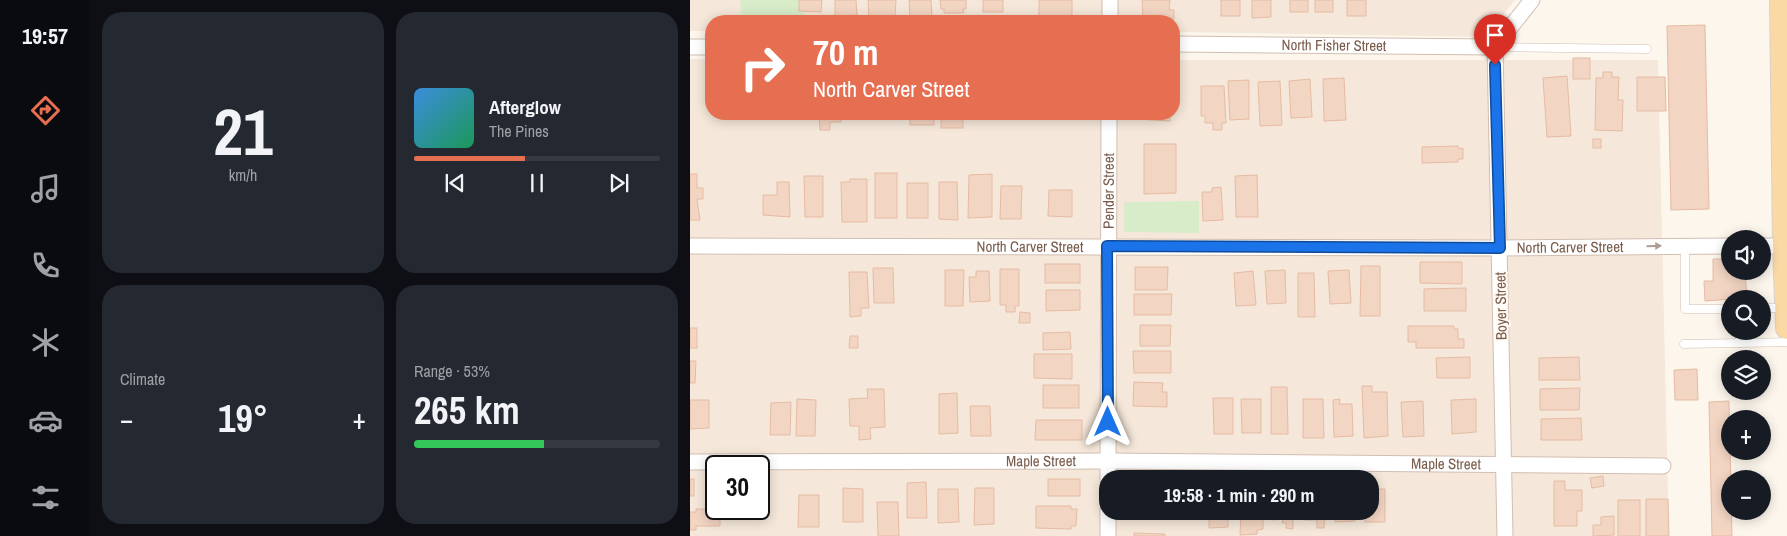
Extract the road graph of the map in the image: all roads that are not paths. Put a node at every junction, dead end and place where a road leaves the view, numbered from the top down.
1 (1110, 0) edge
2 (1532, 0) edge
3 (1782, 0) edge
4 (1110, 15) edge
5 (1180, 44) edge
6 (690, 47) edge
7 (705, 47) edge
8 (1495, 47) junction
9 (1647, 49) dead end
10 (1109, 120) edge
11 (1785, 143) edge
12 (690, 246) edge
13 (1107, 246) junction
14 (1685, 246) junction
15 (1721, 246) edge
16 (1773, 246) edge
17 (1500, 248) junction
18 (1771, 308) edge
19 (1721, 309) edge
20 (1786, 309) edge
21 (1787, 342) edge
22 (1740, 343) joint
23 (1684, 344) dead end
24 (1108, 461) junction
25 (690, 462) edge
26 (1505, 464) junction
27 (1663, 466) dead end
28 (1108, 470) edge
29 (1108, 520) edge
30 (1108, 536) edge
31 (1505, 536) edge

1 - 4 street
2 - 8 street
3 - 11 main road
5 - 8 street, North Fisher Street
6 - 7 street
8 - 9 lane
8 - 17 street, Boyer Street
10 - 13 street, Pender Street
11 - 16 main road
12 - 13 street, North Carver Street
13 - 17 street, North Carver Street
13 - 24 street, Pender Street
14 - 15 street, North Carver Street
17 -> 14 street, North Carver Street
14 - 19 lane
16 - 20 main road
17 - 26 street, Boyer Street
18 - 20 lane
21 - 22 lane
22 - 23 lane
24 - 25 street, Maple Street
24 - 26 street, Maple Street
24 - 28 street, Pender Street
26 - 27 street, Maple Street
26 - 31 street, Boyer Street
29 - 30 street

